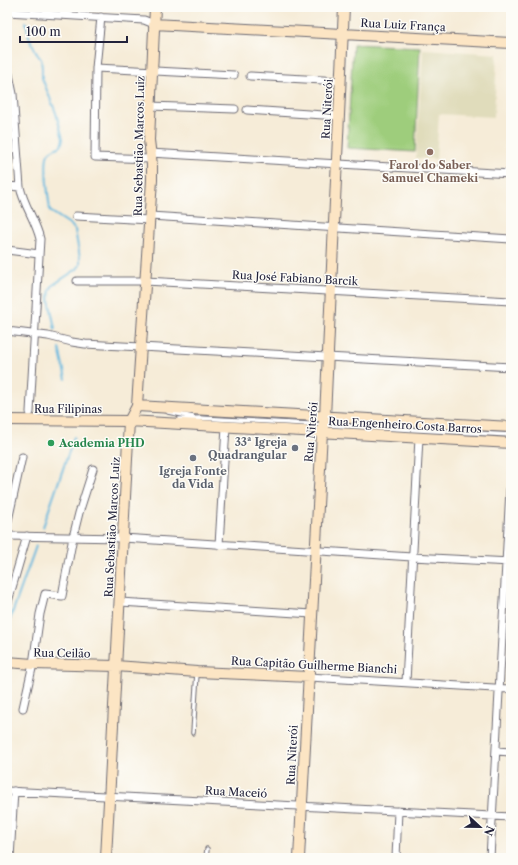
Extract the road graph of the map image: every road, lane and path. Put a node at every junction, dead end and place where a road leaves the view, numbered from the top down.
1 (155, 7) edge
2 (344, 7) edge
3 (7, 12) edge
4 (101, 17) junction
5 (154, 24) junction
6 (343, 34) junction
7 (511, 43) edge
8 (7, 65) edge
9 (96, 68) junction
10 (152, 71) junction
11 (234, 75) dead end
12 (250, 76) dead end
13 (341, 81) junction
14 (150, 106) junction
15 (235, 109) dead end
16 (247, 110) dead end
17 (339, 116) junction
18 (7, 136) edge
19 (16, 136) junction
20 (151, 156) junction
21 (337, 164) junction
22 (511, 174) edge
23 (7, 186) edge
24 (20, 188) junction
25 (76, 216) dead end
26 (150, 218) junction
27 (334, 227) junction
28 (511, 239) edge
29 (7, 250) edge
30 (39, 254) junction
31 (77, 281) dead end
32 (145, 281) junction
33 (331, 291) junction
34 (511, 301) edge
35 (7, 331) edge
36 (34, 334) junction
37 (141, 346) junction
38 (328, 357) junction
39 (511, 367) edge
40 (137, 406) junction
41 (30, 412) dead end
42 (200, 418) junction
43 (7, 420) edge
44 (130, 421) junction
45 (324, 425) junction
46 (226, 427) junction
47 (511, 427) edge
48 (511, 435) edge
49 (418, 438) junction
50 (511, 443) edge
51 (22, 457) dead end
52 (93, 469) dead end
53 (511, 471) edge
54 (7, 525) edge
55 (7, 536) edge
56 (27, 536) junction
57 (73, 537) junction
58 (123, 538) junction
59 (219, 545) junction
60 (316, 551) junction
61 (412, 557) junction
62 (509, 562) edge
63 (120, 602) junction
64 (7, 605) edge
65 (312, 614) junction
66 (7, 662) edge
67 (33, 664) junction
68 (116, 666) junction
69 (197, 672) junction
70 (309, 677) junction
71 (406, 682) junction
72 (499, 688) junction
73 (511, 689) edge
74 (23, 708) dead end
75 (193, 733) dead end
76 (496, 751) junction
77 (511, 752) edge
78 (10, 791) edge
79 (109, 796) junction
80 (302, 806) junction
81 (398, 811) junction
82 (492, 816) junction
83 (511, 817) edge
84 (207, 848) dead end
85 (10, 858) edge
86 (106, 858) edge
87 (206, 858) edge
88 (299, 858) edge
89 (396, 858) edge
90 (490, 858) edge

1 - 5 main road, Rua Sebastião Marcos Luiz
2 - 6 main road, Rua Niterói
3 - 4 street, Rua Luiz França
4 - 5 street, Rua Luiz França
4 - 9 street
5 - 6 main road, Rua Luiz França
5 - 10 main road, Rua Sebastião Marcos Luiz
6 - 7 main road, Rua Luiz França
6 - 13 main road, Rua Niterói
8 - 19 street
9 - 10 street
9 - 20 street
10 - 11 street
10 - 14 main road, Rua Sebastião Marcos Luiz
12 - 13 street
13 - 17 main road, Rua Niterói
14 - 15 street
14 - 20 main road, Rua Sebastião Marcos Luiz
16 - 17 street
17 - 21 main road, Rua Niterói
18 - 19 street
19 - 24 street
20 - 21 street
20 - 26 main road, Rua Sebastião Marcos Luiz
21 - 22 street
21 - 27 main road, Rua Niterói
23 - 24 street
24 - 30 street
25 - 26 street
26 - 27 street
26 - 32 main road, Rua Sebastião Marcos Luiz
27 - 28 street
27 - 33 main road, Rua Niterói
29 - 30 street
30 - 36 street
31 - 32 street, Rua José Fabiano Barcik
32 - 33 street, Rua José Fabiano Barcik
32 - 37 main road, Rua Sebastião Marcos Luiz
33 - 34 street, Rua José Fabiano Barcik
33 - 38 main road, Rua Niterói
35 - 36 street
36 - 37 street
36 - 41 street
37 - 38 street
37 - 40 main road, Rua Sebastião Marcos Luiz
38 - 39 street
38 - 45 main road, Rua Niterói
40 - 42 lane
40 - 44 main road, Rua Sebastião Marcos Luiz
40 - 45 main road, Rua Engenheiro Costa Barros
42 - 44 lane
42 - 45 lane
43 - 44 main road, Rua Filipinas
44 - 46 main road, Rua Engenheiro Costa Barros
44 - 58 main road, Rua Sebastião Marcos Luiz
45 - 46 main road, Rua Engenheiro Costa Barros
45 - 47 main road, Rua Engenheiro Costa Barros
45 - 48 lane
45 - 49 main road, Rua Engenheiro Costa Barros
45 - 60 main road, Rua Niterói
46 - 59 street
49 - 50 main road, Rua Engenheiro Costa Barros
49 - 61 street
51 - 54 street
52 - 57 street
53 - 62 street
55 - 56 street
56 - 57 street
56 - 64 street
57 - 58 street
57 - 67 street
58 - 59 street
58 - 63 main road, Rua Sebastião Marcos Luiz
59 - 60 street
60 - 61 street
60 - 65 main road, Rua Niterói
61 - 62 street
61 - 71 street
62 - 72 street
63 - 65 street
63 - 68 main road, Rua Sebastião Marcos Luiz
65 - 70 main road, Rua Niterói
66 - 67 main road, Rua Ceilão
67 - 68 main road, Rua Ceilão
67 - 74 street
68 - 69 main road, Rua Capitão Guilherme Bianchi
68 - 79 main road, Rua Sebastião Marcos Luiz
69 - 70 main road, Rua Capitão Guilherme Bianchi
69 - 75 lane
70 - 71 street, Rua Capitão Guilherme Bianchi
70 - 80 main road, Rua Niterói
71 - 72 street, Rua Capitão Guilherme Bianchi
72 - 73 street, Rua Capitão Guilherme Bianchi
72 - 76 street
76 - 77 street
76 - 82 street
78 - 79 street, Rua Maceió
78 - 85 street
79 - 80 street, Rua Maceió
79 - 86 main road, Rua Sebastião Marcos Luiz
80 - 81 street, Rua Maceió
80 - 88 main road, Rua Niterói
81 - 82 street, Rua Maceió
81 - 89 street
82 - 83 street, Rua Maceió
82 - 90 street
84 - 87 lane

